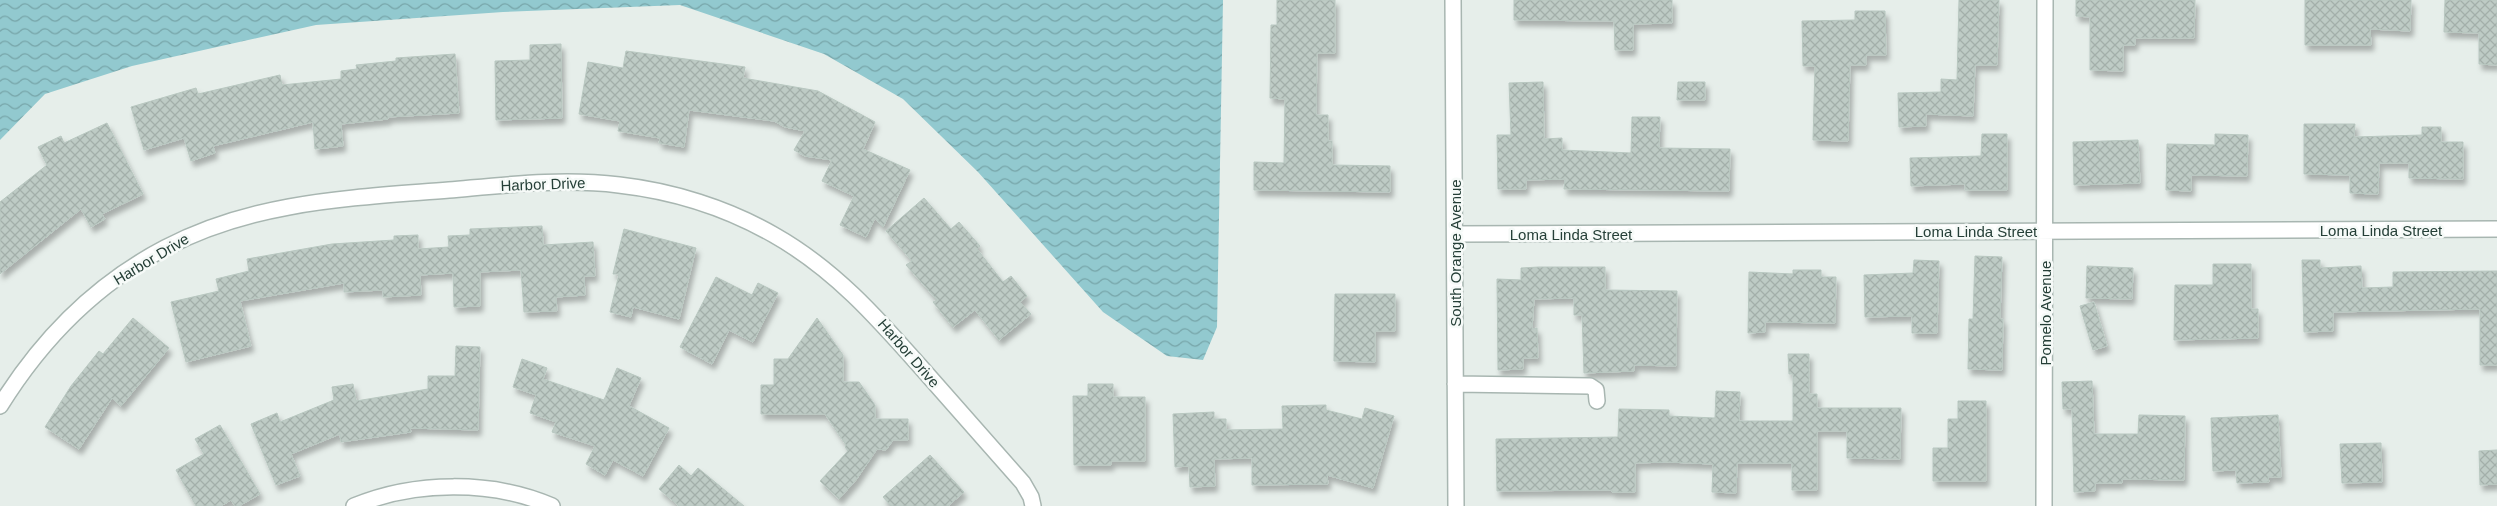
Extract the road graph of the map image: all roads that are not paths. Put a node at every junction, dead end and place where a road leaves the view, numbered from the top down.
1 (1453, 0) edge
2 (2045, 0) edge
3 (2497, 230) edge
4 (2045, 231) junction
5 (1455, 234) junction
6 (1455, 384) junction
7 (1597, 401) dead end
8 (0, 406) edge
9 (354, 506) edge
10 (552, 506) edge
11 (1033, 506) edge
12 (1456, 506) edge
13 (2044, 506) edge

1 - 5 street, South Orange Avenue
2 - 4 street, Pomelo Avenue
3 - 4 street, Loma Linda Street
4 - 5 street, Loma Linda Street
4 - 13 street, Pomelo Avenue
5 - 6 street, South Orange Avenue
6 - 7 street
6 - 12 street, South Orange Avenue
8 - 11 street, Harbor Drive
9 - 10 street

